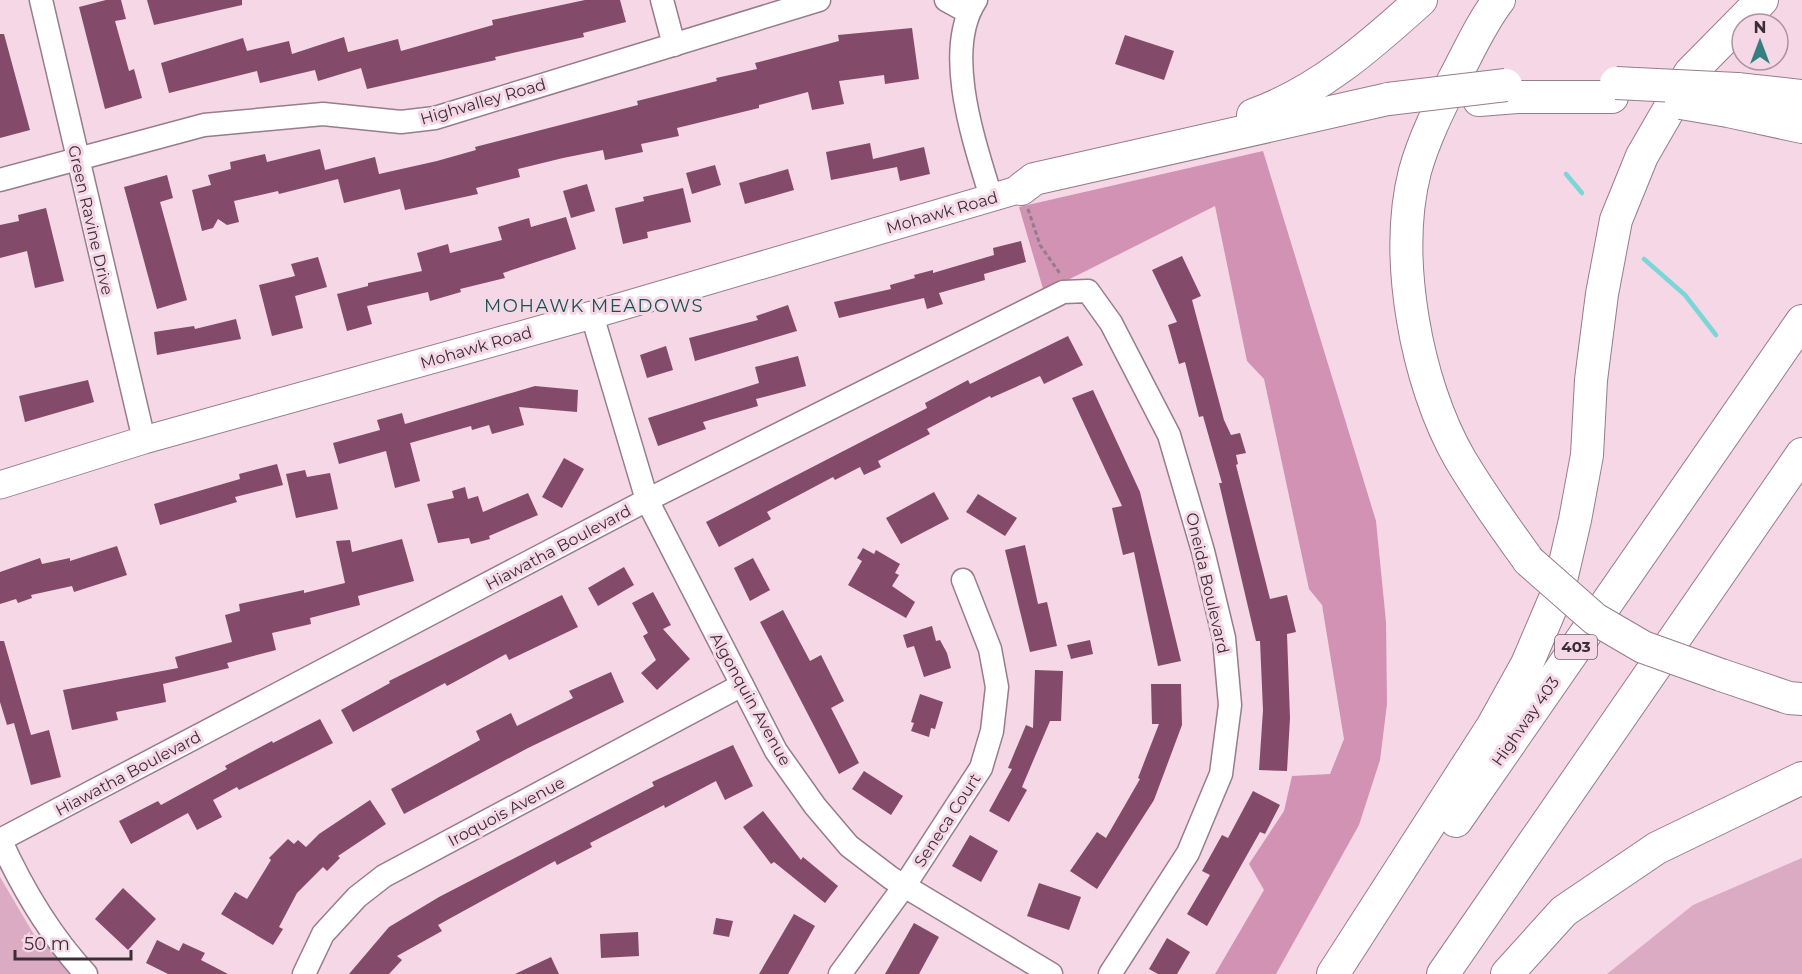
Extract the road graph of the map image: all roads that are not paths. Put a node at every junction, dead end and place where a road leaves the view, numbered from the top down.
1 (41, 0) edge
2 (662, 0) edge
3 (819, 0) edge
4 (946, 0) edge
5 (1421, 0) edge
6 (1499, 0) edge
7 (1762, 0) edge
8 (972, 6) edge
9 (674, 45) junction
10 (1614, 90) junction
11 (1802, 96) edge
12 (1732, 100) junction
13 (1386, 107) junction
14 (1802, 127) edge
15 (1153, 151) junction
16 (76, 159) junction
17 (0, 180) edge
18 (1021, 189) junction
19 (991, 197) junction
20 (1062, 292) joint
21 (592, 315) junction
22 (1802, 321) edge
23 (144, 440) junction
24 (1802, 454) edge
25 (0, 485) edge
26 (647, 500) junction
27 (963, 580) dead end
28 (742, 685) junction
29 (1802, 699) edge
30 (1802, 778) edge
31 (0, 840) edge
32 (905, 885) junction
33 (86, 974) edge
34 (304, 974) edge
35 (840, 974) edge
36 (1052, 974) edge
37 (1110, 974) edge
38 (1333, 974) edge
39 (1351, 974) edge
40 (1443, 974) edge
41 (1507, 974) edge

1 - 16 street, Green Ravine Drive
2 - 9 street
3 - 9 street, Highvalley Road
4 - 8 street
5 - 15 highway
6 - 29 highway, bridge
7 - 38 highway
8 - 19 street
9 - 16 street, Highvalley Road
10 - 12 highway, bridge
10 - 13 highway
10 - 13 highway, bridge
11 - 12 highway
12 - 14 highway
13 - 15 highway
13 - 18 highway
15 - 18 highway
16 - 17 street, Highvalley Road
16 - 23 street, Green Ravine Drive
18 - 19 main road, Mohawk Road
19 - 21 main road, Mohawk Road
20 - 26 street, Hiawatha Boulevard
20 - 37 street, Oneida Boulevard
21 - 23 main road, Mohawk Road
21 - 26 street, Algonquin Avenue
22 - 39 highway, Highway 403 / 403
23 - 25 main road, Mohawk Road
24 - 40 highway
26 - 28 street, Algonquin Avenue
26 - 31 street, Hiawatha Boulevard
27 - 32 street, Seneca Court
28 - 32 street, Algonquin Avenue
28 - 34 street, Iroquois Avenue
30 - 41 highway
31 - 33 street
32 - 35 street, Seneca Court
32 - 36 street, Algonquin Avenue

